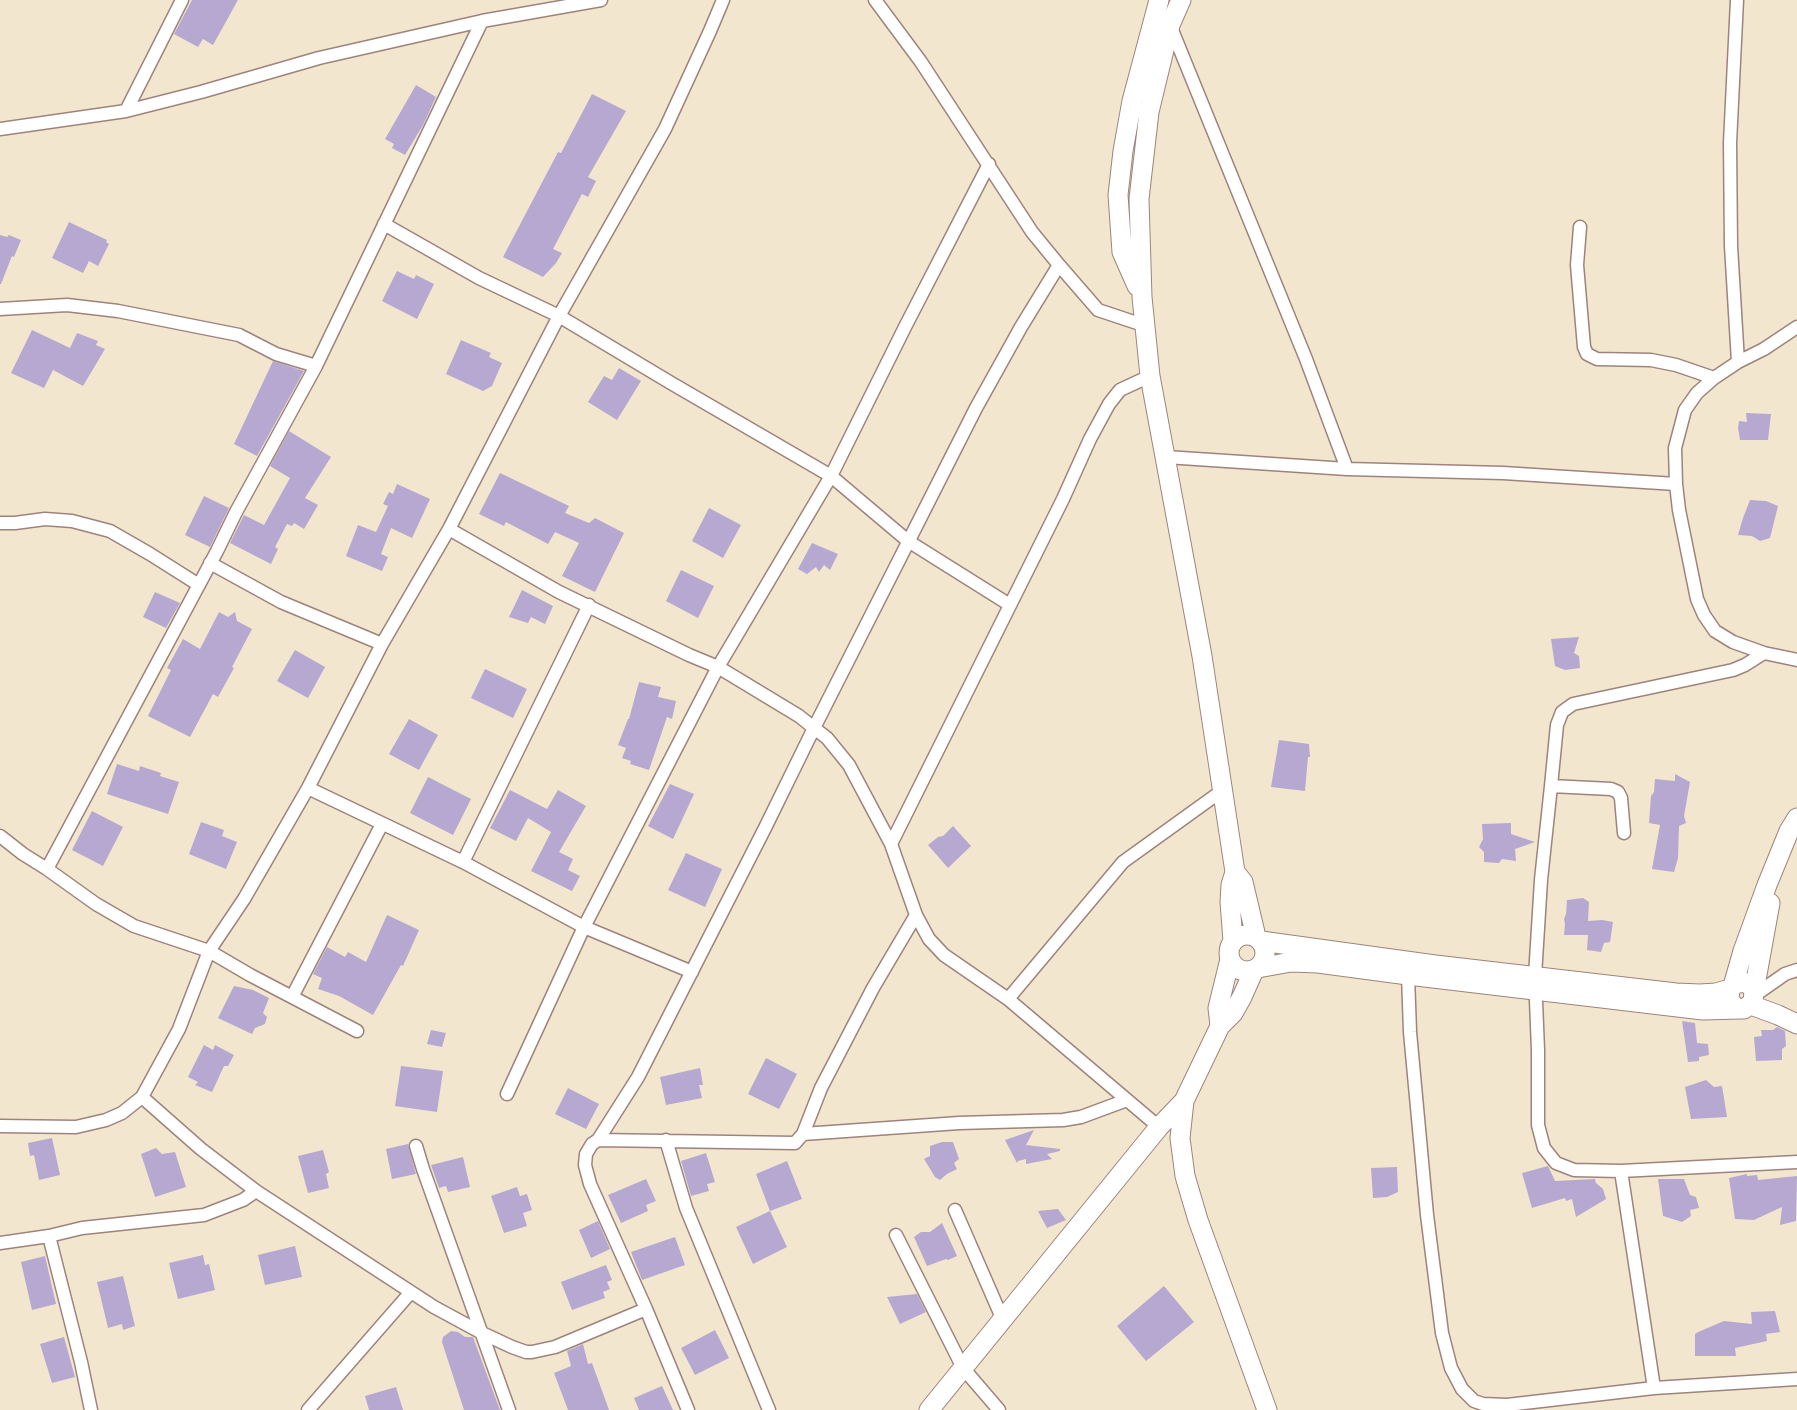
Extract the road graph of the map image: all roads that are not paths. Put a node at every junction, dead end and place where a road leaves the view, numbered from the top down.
1 (182, 0) edge
2 (600, 0) edge
3 (722, 0) edge
4 (875, 0) edge
5 (1159, 0) edge
6 (1181, 0) edge
7 (1737, 0) edge
8 (482, 21) junction
9 (1170, 24) junction
10 (126, 111) junction
11 (0, 129) edge
12 (989, 164) junction
13 (384, 224) junction
14 (1580, 227) dead end
15 (1059, 265) junction
16 (1142, 297) junction
17 (0, 309) edge
18 (559, 316) junction
19 (1146, 326) junction
20 (1797, 327) edge
21 (1738, 362) junction
22 (316, 366) junction
23 (1150, 376) junction
24 (1714, 378) junction
25 (1166, 457) junction
26 (1347, 468) junction
27 (831, 476) junction
28 (1676, 484) junction
29 (0, 523) edge
30 (449, 529) junction
31 (908, 541) junction
32 (210, 562) junction
33 (198, 586) junction
34 (588, 605) junction
35 (1010, 605) junction
36 (382, 644) junction
37 (1764, 653) junction
38 (1797, 660) edge
39 (718, 667) junction
40 (814, 728) junction
41 (1550, 786) junction
42 (308, 788) junction
43 (1223, 790) junction
44 (1797, 818) edge
45 (382, 824) junction
46 (1624, 833) dead end
47 (0, 836) edge
48 (891, 844) junction
49 (1780, 853) junction
50 (463, 862) junction
51 (47, 869) junction
52 (1235, 872) junction
53 (916, 915) junction
54 (584, 927) junction
55 (1258, 939) junction
56 (1231, 950) junction
57 (210, 951) junction
58 (1256, 969) junction
59 (1797, 970) edge
60 (692, 972) junction
61 (1408, 975) junction
62 (1535, 983) junction
63 (1731, 987) junction
64 (292, 997) junction
65 (1008, 999) junction
66 (1750, 1000) junction
67 (1797, 1024) edge
68 (1220, 1026) junction
69 (356, 1031) dead end
70 (507, 1094) dead end
71 (142, 1097) junction
72 (1127, 1100) junction
73 (1184, 1101) junction
74 (0, 1126) edge
75 (1159, 1127) junction
76 (804, 1134) junction
77 (598, 1140) junction
78 (666, 1140) junction
79 (416, 1146) dead end
80 (1797, 1162) edge
81 (1621, 1171) junction
82 (256, 1191) junction
83 (954, 1210) dead end
84 (896, 1235) dead end
85 (49, 1236) junction
86 (0, 1243) edge
87 (411, 1292) junction
88 (646, 1309) junction
89 (1003, 1320) junction
90 (482, 1333) junction
91 (963, 1368) junction
92 (1797, 1379) edge
93 (1654, 1388) junction
94 (91, 1410) edge
95 (308, 1410) edge
96 (509, 1410) edge
97 (688, 1410) edge
98 (769, 1410) edge
99 (929, 1410) edge
100 (999, 1410) edge
101 (1267, 1410) edge

1 - 10 street
2 - 8 street
3 - 18 street
4 - 12 street
5 - 16 street
6 - 9 street
7 - 21 street
8 - 10 street
8 - 13 street
9 - 16 street
9 - 26 street
10 - 11 street
12 - 15 street
12 - 27 street
13 - 18 street
13 - 22 street
14 - 24 street
15 - 19 street
15 - 31 street
16 - 19 street
17 - 22 street
18 - 27 street
18 - 30 street
19 - 23 street
20 - 21 street
21 - 24 street
22 - 32 street
23 - 25 street
23 - 35 street
24 - 28 street
25 - 26 street
25 - 43 street
26 - 28 street
27 - 31 street
27 - 39 street
28 - 37 street
29 - 33 street
30 - 34 street
30 - 36 street
31 - 35 street
31 - 40 street
32 - 33 street
32 - 36 street
33 - 51 street
34 - 39 street
34 - 50 street
35 - 48 street
36 - 42 street
37 - 38 street
37 - 41 street
39 - 40 street
39 - 54 street
40 - 48 street
40 - 60 street
41 - 46 street
41 - 62 street
42 - 45 street
42 - 57 street
43 - 52 street
43 - 65 street
44 - 49 street
45 - 50 street
45 - 64 street
47 - 51 street
48 - 53 street
49 - 63 street
49 - 66 street
50 - 54 street
51 - 57 street
52 - 55 street
52 - 56 street
53 - 65 street
53 - 76 street
54 - 60 street
54 - 70 street
55 - 56 street
55 - 58 street
55 - 62 street
56 - 58 street
56 - 68 street
57 - 64 street
57 - 71 street
58 - 61 street
58 - 68 street
59 - 66 street
60 - 77 street
61 - 62 street
61 - 93 street
62 - 63 street
62 - 66 street
62 - 81 street
63 - 66 street
64 - 69 street
65 - 72 street
66 - 67 street
68 - 73 street
71 - 74 street
71 - 82 street
72 - 75 street
72 - 76 street
73 - 75 street
73 - 101 street
75 - 89 street
76 - 78 street
77 - 78 street
77 - 88 street
78 - 98 street
79 - 90 street
80 - 81 street
81 - 93 street
82 - 85 street
82 - 87 street
83 - 89 street
84 - 91 street
85 - 86 street
85 - 94 street
87 - 90 street
87 - 95 street
88 - 90 street
88 - 97 street
89 - 91 street
90 - 96 street
91 - 99 street
91 - 100 street
92 - 93 street

